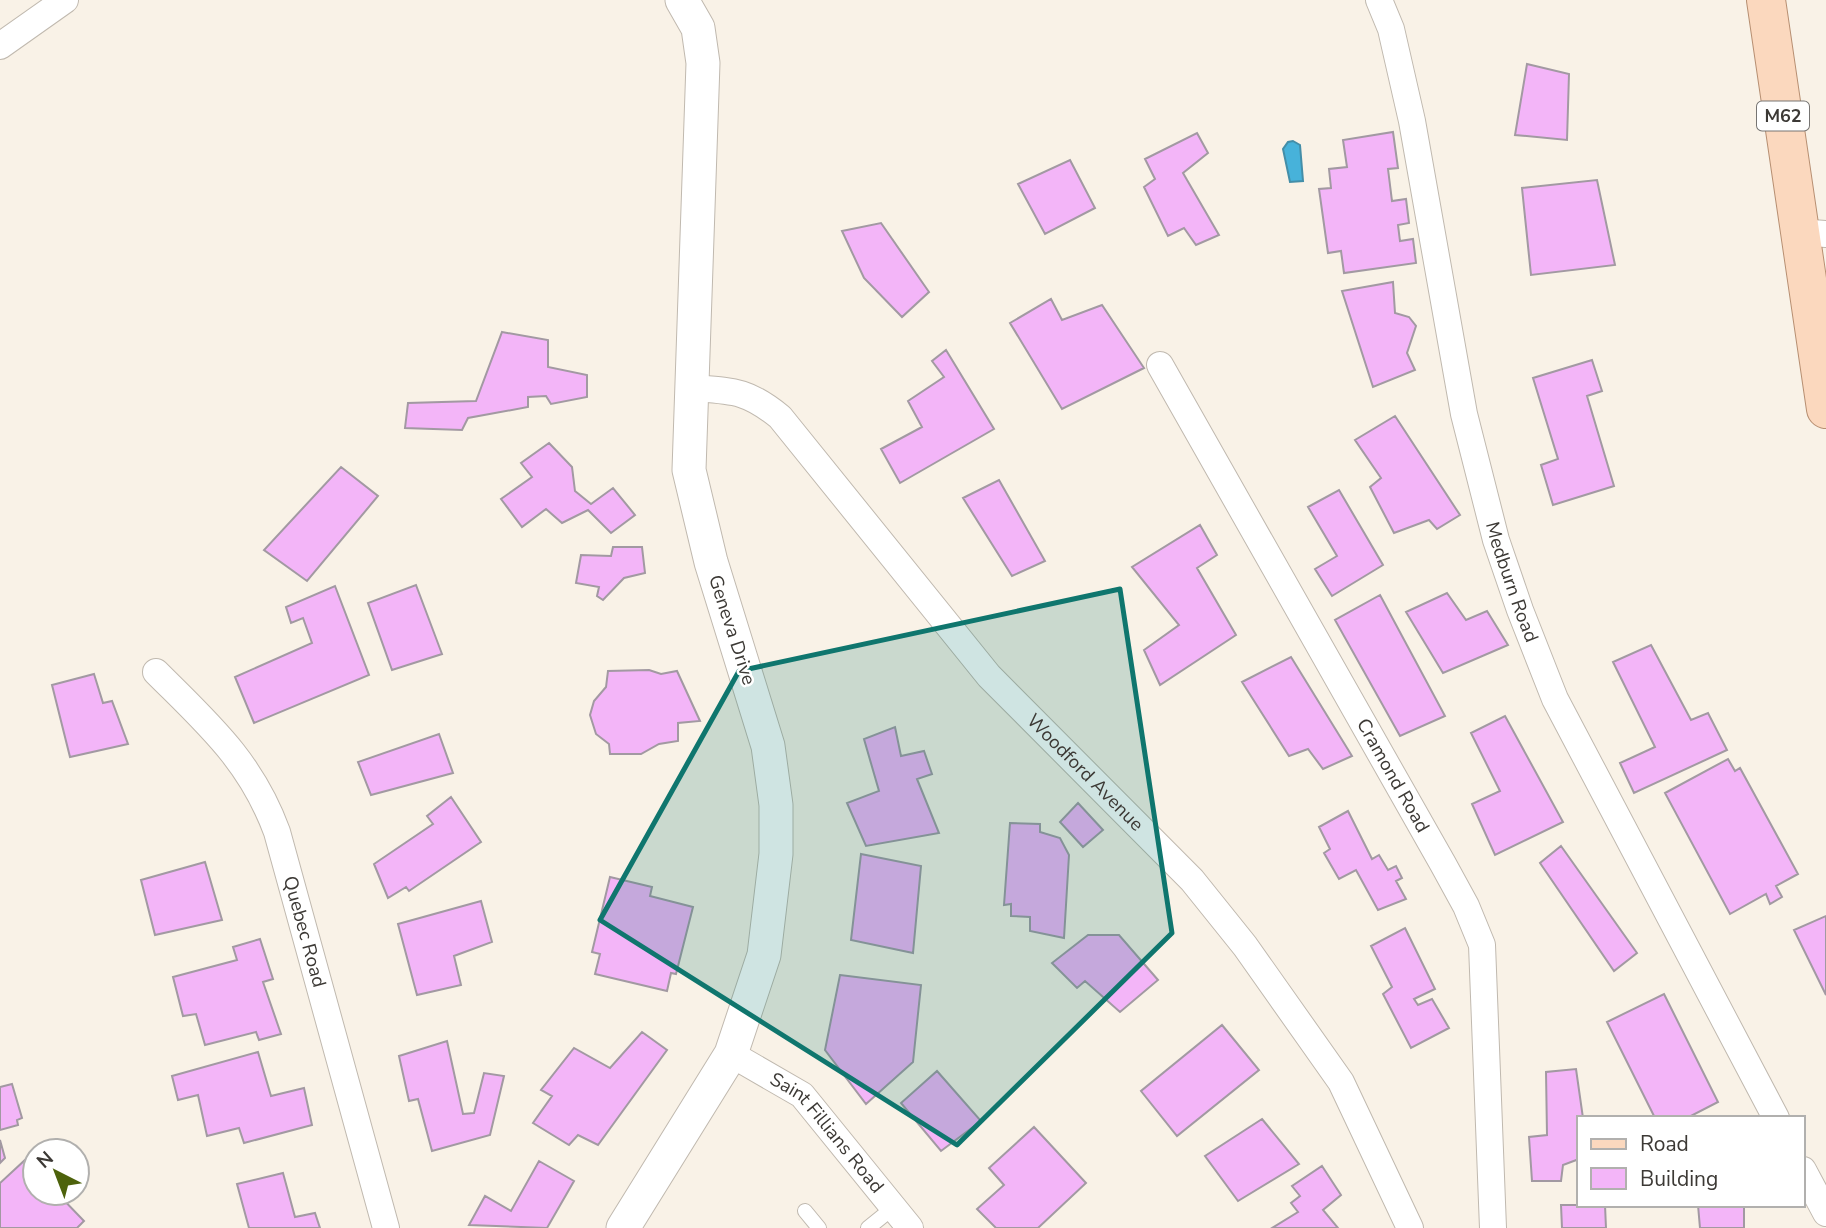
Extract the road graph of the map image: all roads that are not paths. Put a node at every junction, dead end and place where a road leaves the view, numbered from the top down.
1 (65, 0) edge
2 (682, 0) edge
3 (1379, 0) edge
4 (1766, 0) edge
5 (0, 46) edge
6 (1813, 233) edge
7 (1160, 365) dead end
8 (692, 388) junction
9 (1826, 409) edge
10 (156, 672) dead end
11 (731, 1054) junction
12 (1775, 1116) edge
13 (1805, 1174) edge
14 (894, 1207) junction
15 (805, 1211) dead end
16 (1826, 1213) edge
17 (386, 1228) edge
18 (623, 1228) edge
19 (819, 1228) edge
20 (868, 1228) edge
21 (910, 1228) edge
22 (1410, 1228) edge
23 (1493, 1228) edge

1 - 5 street
2 - 8 street, Geneva Drive
3 - 12 street, Medburn Road
4 - 6 main road, M62
6 - 9 main road, M62
7 - 23 street, Cramond Road
8 - 11 street, Geneva Drive
8 - 22 street, Woodford Avenue
10 - 17 street, Quebec Road
11 - 14 street, Saint Fillians Road
11 - 18 street, Geneva Drive
13 - 16 street
14 - 20 lane
14 - 21 street, Saint Fillians Road
15 - 19 lane

